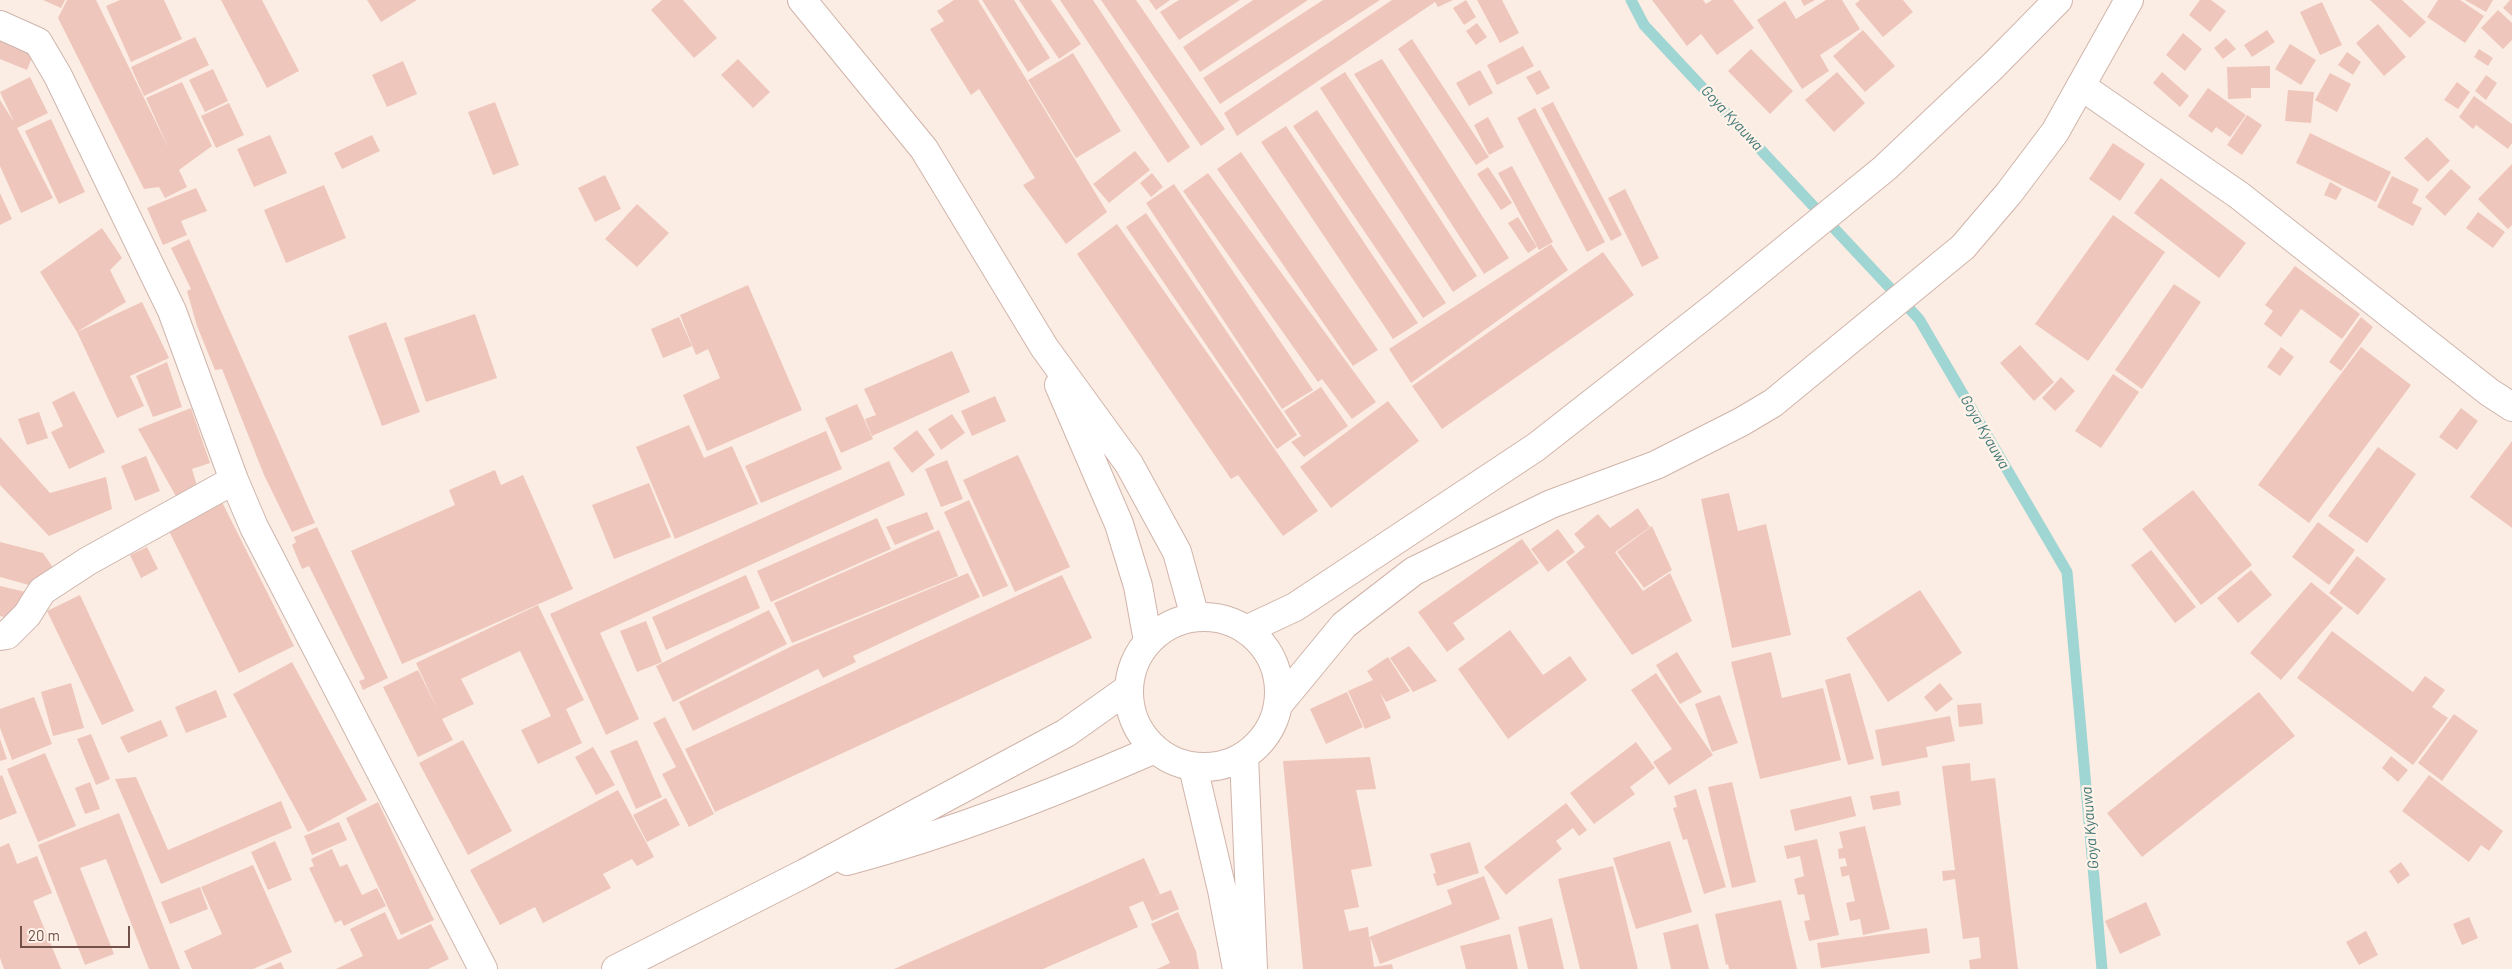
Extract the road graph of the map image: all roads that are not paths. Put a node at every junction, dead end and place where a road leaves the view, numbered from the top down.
1 (802, 0) edge
2 (2058, 0) edge
3 (2129, 0) edge
4 (0, 25) edge
5 (2082, 86) junction
6 (1044, 347) junction
7 (2512, 407) edge
8 (234, 480) junction
9 (1195, 617) junction
10 (1246, 630) junction
11 (0, 636) edge
12 (1148, 641) junction
13 (1128, 689) junction
14 (1278, 705) junction
15 (1155, 749) junction
16 (1244, 756) junction
17 (1193, 767) junction
18 (805, 873) junction
19 (483, 969) edge
20 (616, 969) edge
21 (1237, 969) edge
22 (1253, 969) edge

1 - 6 main road
2 - 10 main road
3 - 5 main road
4 - 8 main road
5 - 7 main road
5 - 14 main road
6 - 9 main road
6 - 12 main road
8 - 11 main road
8 - 19 main road
9 - 10 main road
9 - 12 main road
10 - 14 main road
12 - 13 main road
13 - 15 main road
13 - 18 main road
14 - 16 main road
15 - 17 main road
15 - 18 main road
16 - 17 main road
16 - 22 main road
17 - 21 main road
18 - 20 main road

